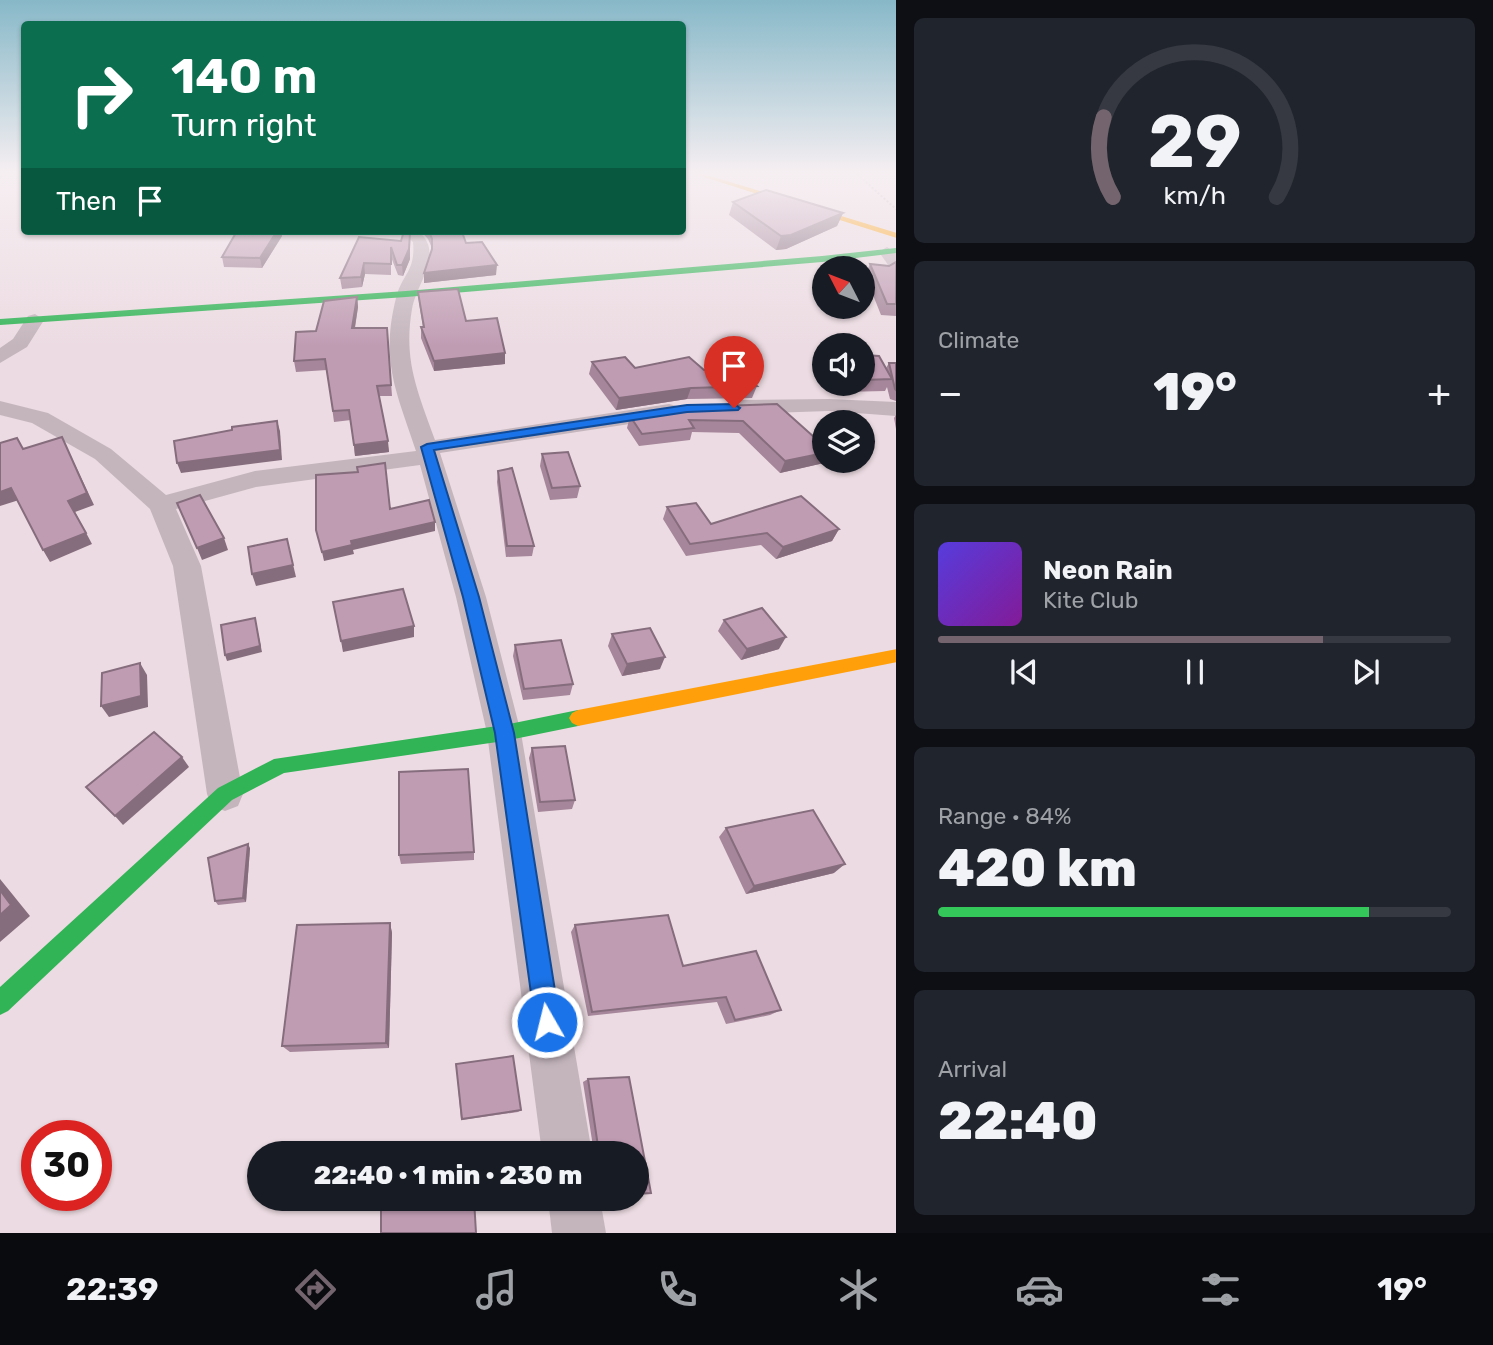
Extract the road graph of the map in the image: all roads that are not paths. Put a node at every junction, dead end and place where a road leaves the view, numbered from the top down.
1 (414, 235) edge
2 (892, 251) edge
3 (896, 267) edge
4 (406, 295) junction
5 (35, 320) junction
6 (0, 322) edge
7 (0, 357) edge
8 (0, 408) edge
9 (713, 408) edge
10 (687, 409) edge
11 (896, 409) edge
12 (429, 452) junction
13 (161, 505) junction
14 (896, 655) edge
15 (504, 733) junction
16 (225, 794) junction
17 (0, 1003) edge
18 (565, 1141) edge
19 (576, 1211) edge
20 (579, 1233) edge

1 - 4 street
2 - 3 street
2 - 4 main road
4 - 5 main road
4 - 12 street
5 - 6 main road
5 - 7 street
8 - 13 street
9 - 11 street
10 - 12 street
12 - 13 street
12 - 15 street
13 - 16 street
14 - 15 main road
15 - 16 main road
15 - 18 street
16 - 17 main road
19 - 20 street

